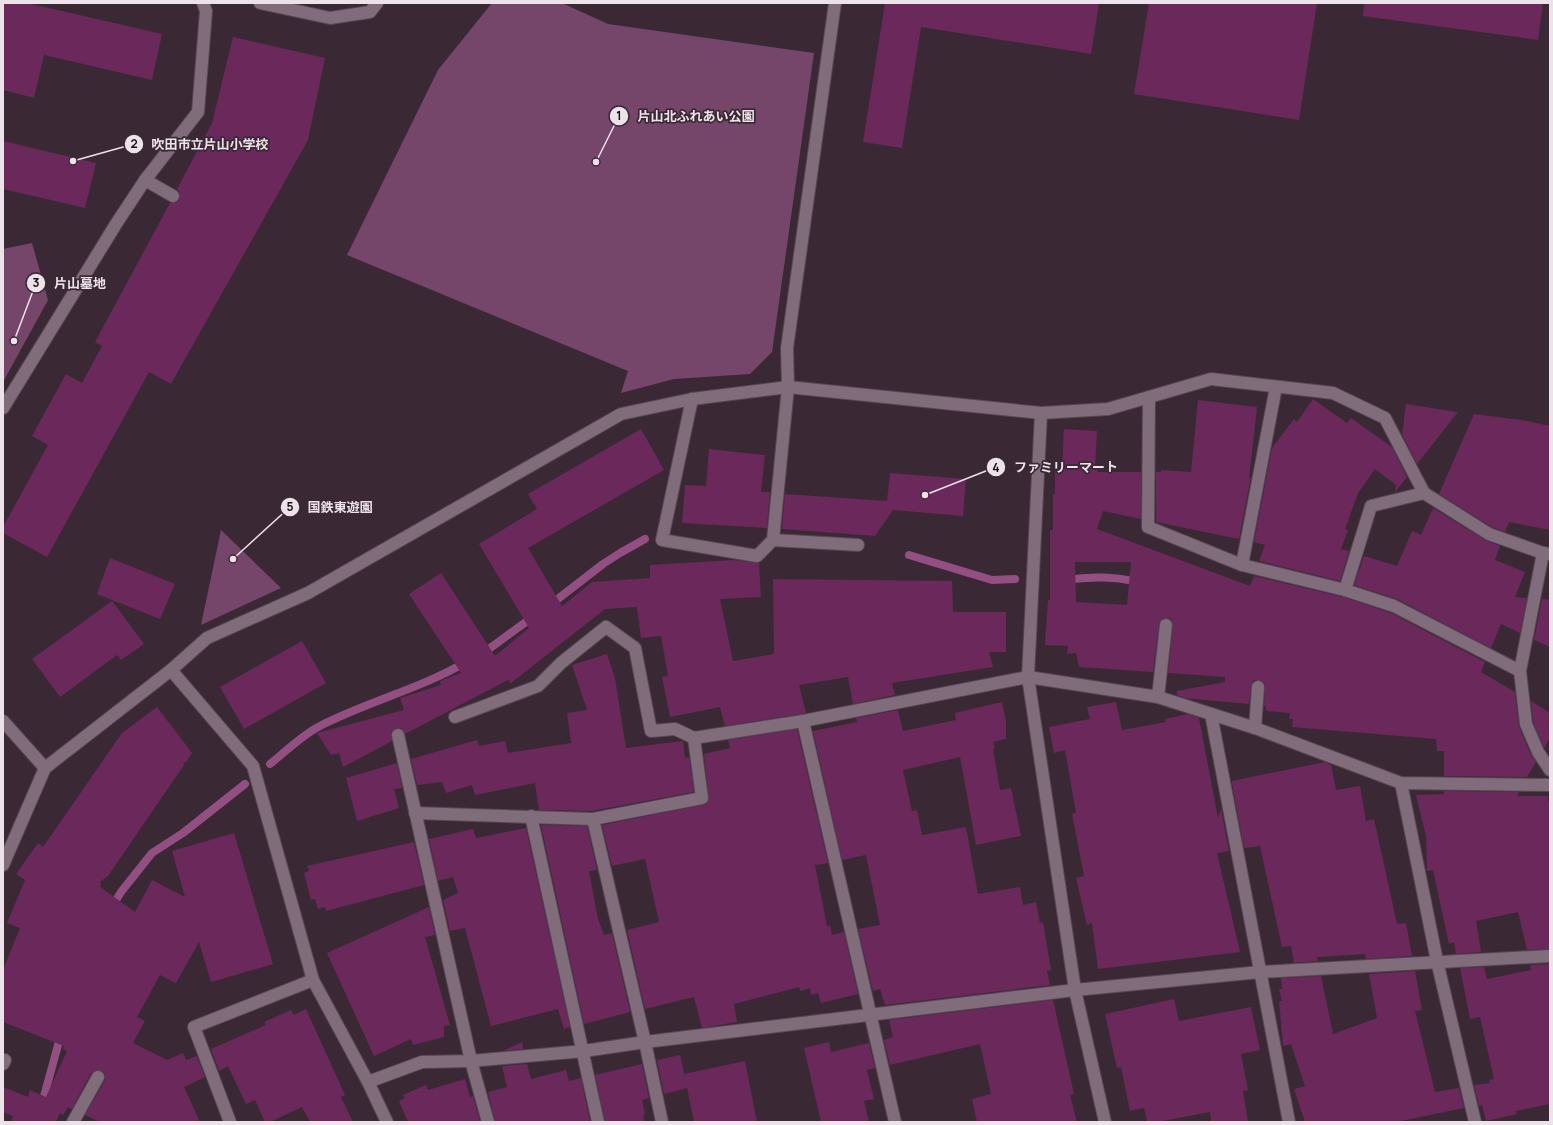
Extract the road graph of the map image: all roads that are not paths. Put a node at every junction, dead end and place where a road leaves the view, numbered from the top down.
1 (203, 3) edge
2 (260, 3) edge
3 (377, 3) edge
4 (835, 3) edge
5 (145, 180) junction
6 (173, 196) dead end
7 (788, 387) junction
8 (1276, 387) junction
9 (1149, 397) junction
10 (692, 399) junction
11 (3, 408) edge
12 (1041, 413) junction
13 (1424, 493) junction
14 (773, 540) junction
15 (858, 544) dead end
16 (1547, 553) edge
17 (1242, 565) junction
18 (1345, 590) junction
19 (1166, 625) dead end
20 (171, 670) junction
21 (1520, 671) junction
22 (1028, 677) junction
23 (1258, 687) dead end
24 (1158, 697) junction
25 (1211, 714) junction
26 (455, 717) dead end
27 (3, 721) edge
28 (803, 721) junction
29 (1255, 728) junction
30 (398, 735) dead end
31 (694, 738) junction
32 (45, 768) junction
33 (1550, 770) edge
34 (1401, 783) junction
35 (1550, 785) edge
36 (415, 813) junction
37 (531, 816) junction
38 (593, 818) junction
39 (3, 865) edge
40 (1550, 956) edge
41 (1437, 961) junction
42 (1260, 972) junction
43 (312, 980) junction
44 (1075, 990) junction
45 (870, 1015) junction
46 (645, 1042) junction
47 (584, 1051) junction
48 (471, 1061) junction
49 (98, 1077) dead end
50 (368, 1082) junction
51 (73, 1122) edge
52 (230, 1122) edge
53 (387, 1122) edge
54 (488, 1122) edge
55 (598, 1122) edge
56 (662, 1122) edge
57 (895, 1122) edge
58 (1105, 1122) edge
59 (1289, 1122) edge
60 (1475, 1122) edge

1 - 5 street
2 - 3 street
4 - 7 street
5 - 6 street
5 - 11 street
7 - 10 street
7 - 12 street
7 - 14 street
8 - 9 street
8 - 13 street
8 - 17 street
9 - 12 street
9 - 17 street
10 - 14 street
10 - 20 street
12 - 22 street
13 - 16 street
13 - 18 street
14 - 15 street
16 - 21 street
17 - 18 street
18 - 21 street
19 - 24 street
20 - 32 street
20 - 43 street
21 - 33 street
22 - 24 street
22 - 28 street
22 - 44 street
23 - 29 street
24 - 25 street
25 - 29 street
25 - 42 street
26 - 31 street
27 - 32 street
28 - 31 street
28 - 45 street
29 - 34 street
30 - 36 street
31 - 38 street
32 - 39 street
34 - 35 street
34 - 41 street
36 - 37 street
36 - 48 street
37 - 38 street
37 - 47 street
38 - 46 street
40 - 41 street
41 - 42 street
41 - 60 street
42 - 44 street
42 - 59 street
43 - 50 street
43 - 52 street
44 - 45 street
44 - 58 street
45 - 46 street
45 - 57 street
46 - 47 street
46 - 56 street
47 - 48 street
47 - 55 street
48 - 50 street
48 - 54 street
49 - 51 street
50 - 53 street

